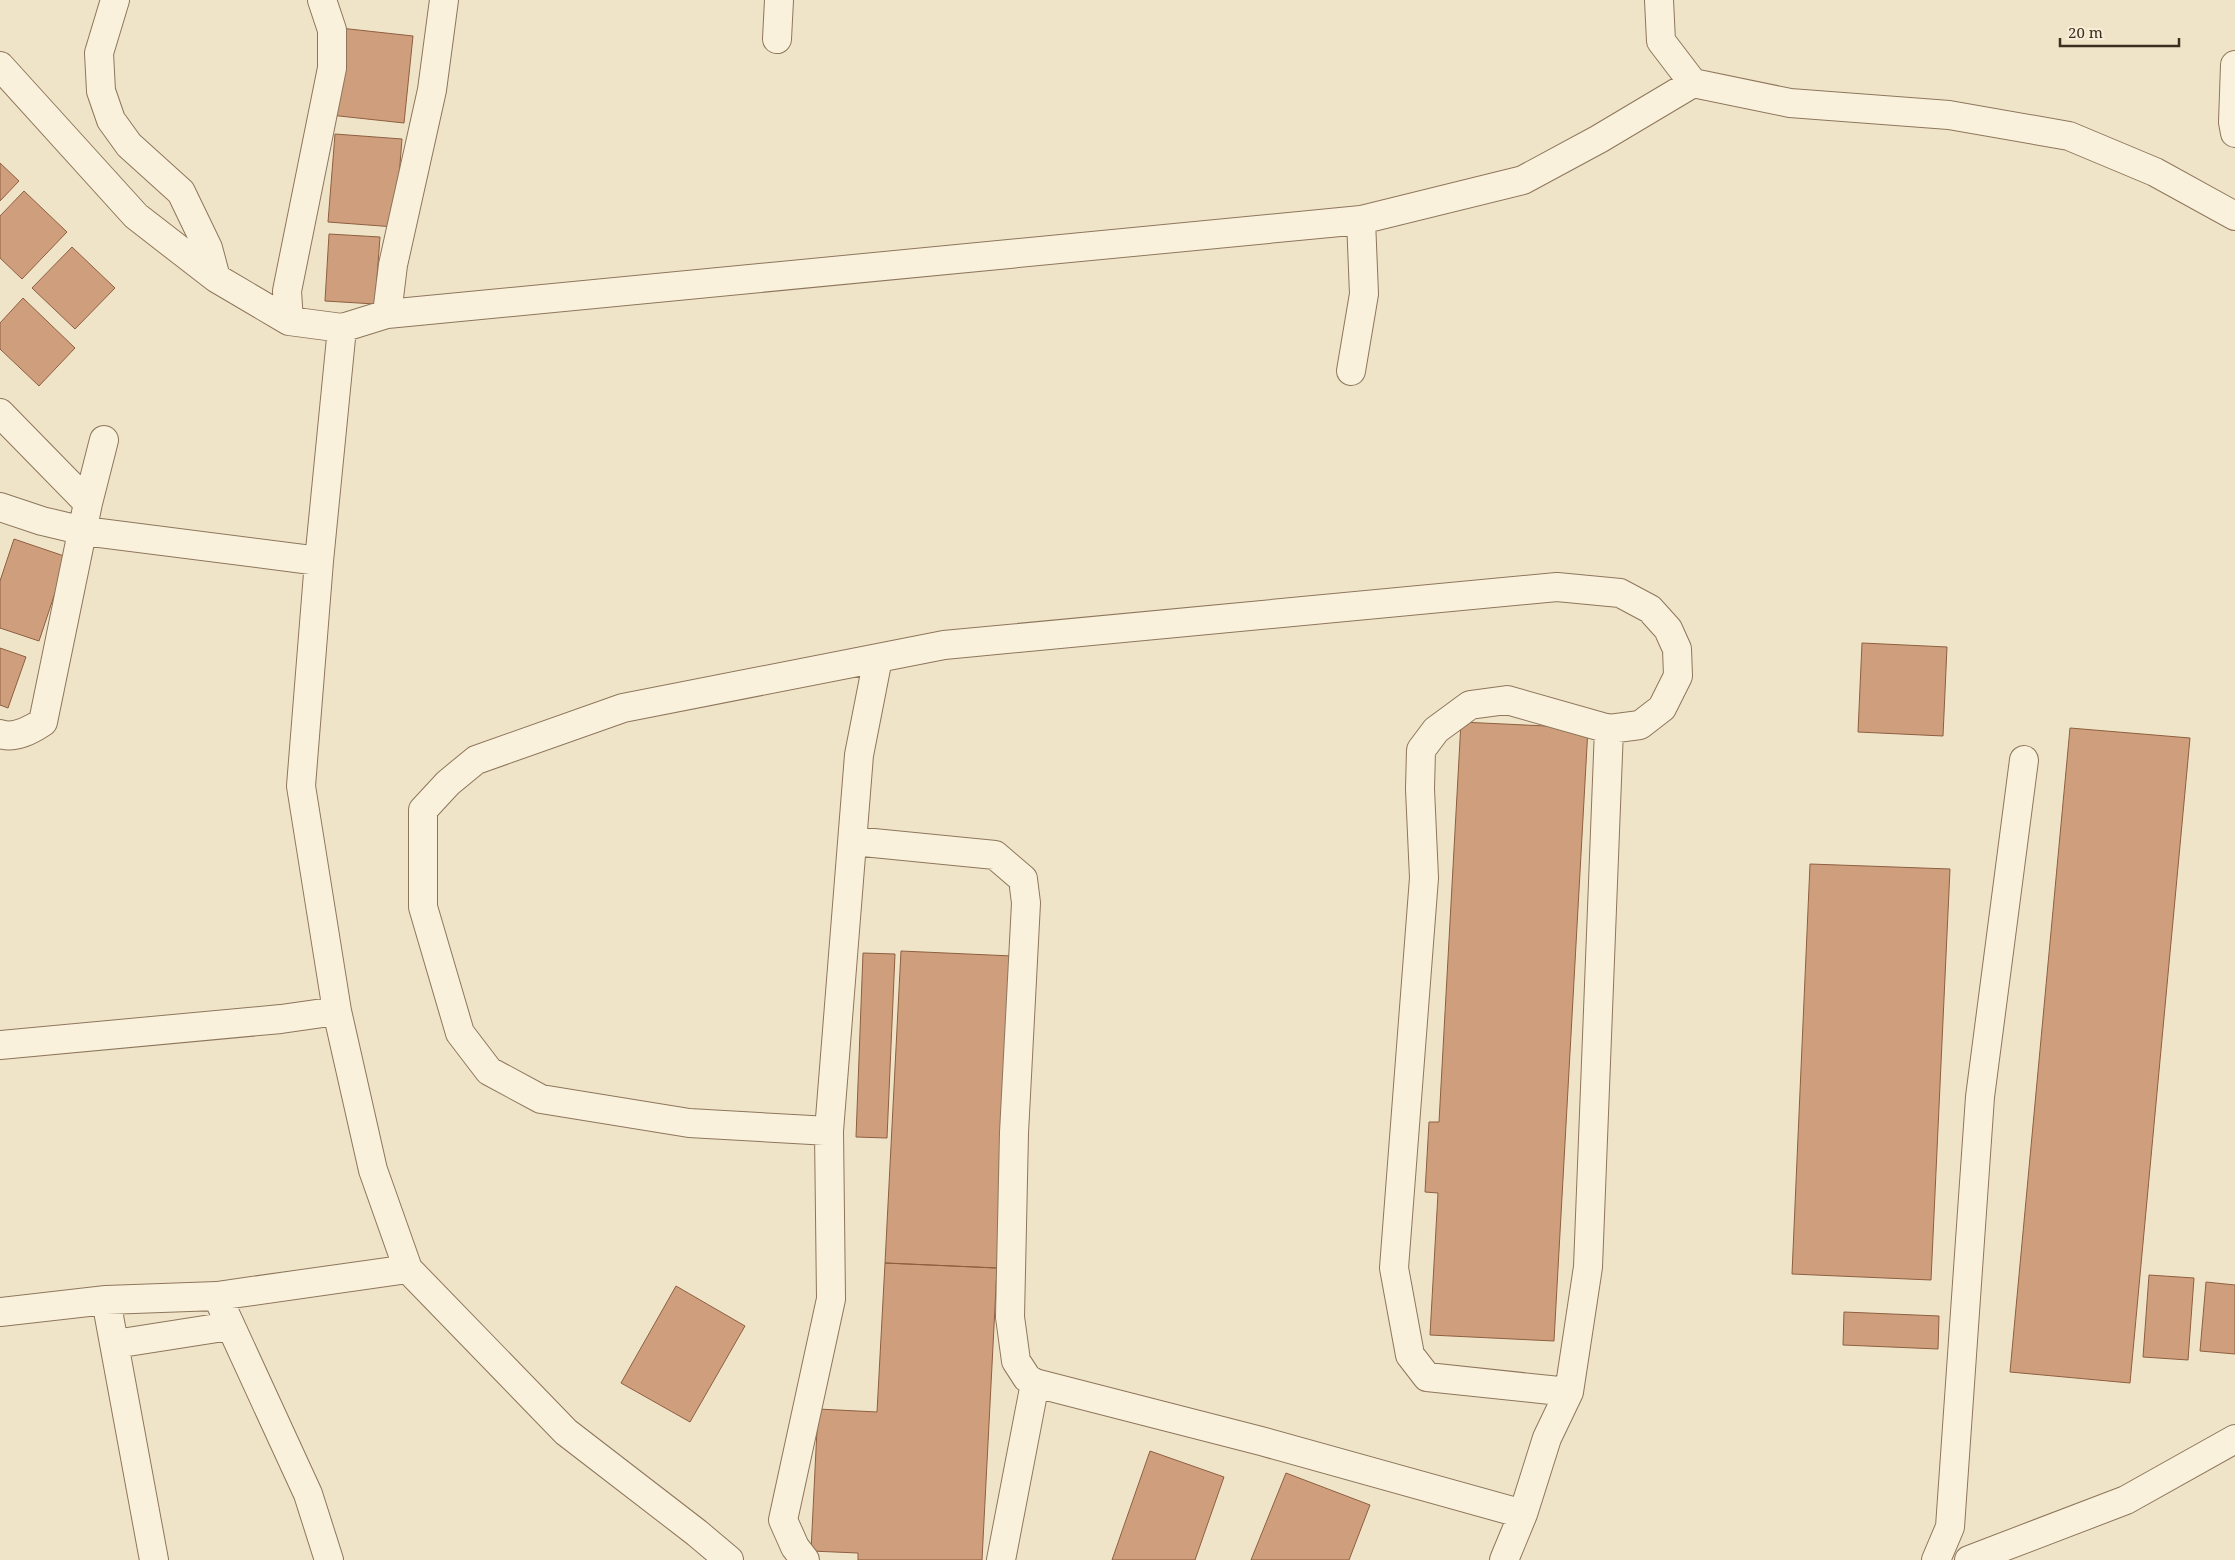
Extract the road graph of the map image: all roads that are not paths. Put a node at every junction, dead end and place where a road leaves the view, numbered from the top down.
1 (115, 0) edge
2 (322, 0) edge
3 (444, 0) edge
4 (778, 0) edge
5 (1659, 0) edge
6 (777, 39) dead end
7 (2235, 65) edge
8 (0, 66) edge
9 (1693, 83) junction
10 (2235, 133) edge
11 (2235, 216) edge
12 (1361, 220) junction
13 (216, 278) junction
14 (387, 314) junction
15 (288, 321) junction
16 (342, 328) junction
17 (1351, 371) dead end
18 (0, 413) edge
19 (104, 440) dead end
20 (88, 503) junction
21 (0, 507) edge
22 (84, 531) junction
23 (319, 561) junction
24 (878, 658) junction
25 (1609, 729) junction
26 (0, 734) edge
27 (2024, 760) dead end
28 (853, 841) junction
29 (337, 1011) junction
30 (0, 1045) edge
31 (829, 1131) junction
32 (408, 1269) junction
33 (217, 1296) junction
34 (106, 1300) junction
35 (0, 1312) edge
36 (230, 1326) junction
37 (115, 1344) junction
38 (1035, 1383) junction
39 (1569, 1392) junction
40 (2235, 1439) edge
41 (1524, 1514) junction
42 (154, 1560) edge
43 (329, 1560) edge
44 (729, 1560) edge
45 (805, 1560) edge
46 (1001, 1560) edge
47 (1504, 1560) edge
48 (1936, 1560) edge
49 (1969, 1560) edge

1 - 13 street
2 - 15 street
3 - 14 street
4 - 6 street
5 - 9 street
7 - 10 street
8 - 13 street
9 - 11 street
9 - 12 street
12 - 14 street
12 - 17 street
13 - 15 street
14 - 16 street
15 - 16 street
16 - 23 street
18 - 20 street
19 - 20 street
20 - 22 street
21 - 22 street
22 - 23 street
22 - 26 street
23 - 29 street
24 - 25 street
24 - 28 street
24 - 31 street
25 - 39 street
25 - 39 street
27 - 48 street
28 - 31 street
28 - 38 street
29 - 30 street
29 - 32 street
31 - 45 street
32 - 33 street
32 - 44 street
33 - 34 street
33 - 36 street
34 - 35 street
34 - 37 street
36 - 37 street
36 - 43 street
37 - 42 street
38 - 41 street
38 - 46 street
39 - 41 street
40 - 49 street
41 - 47 street

